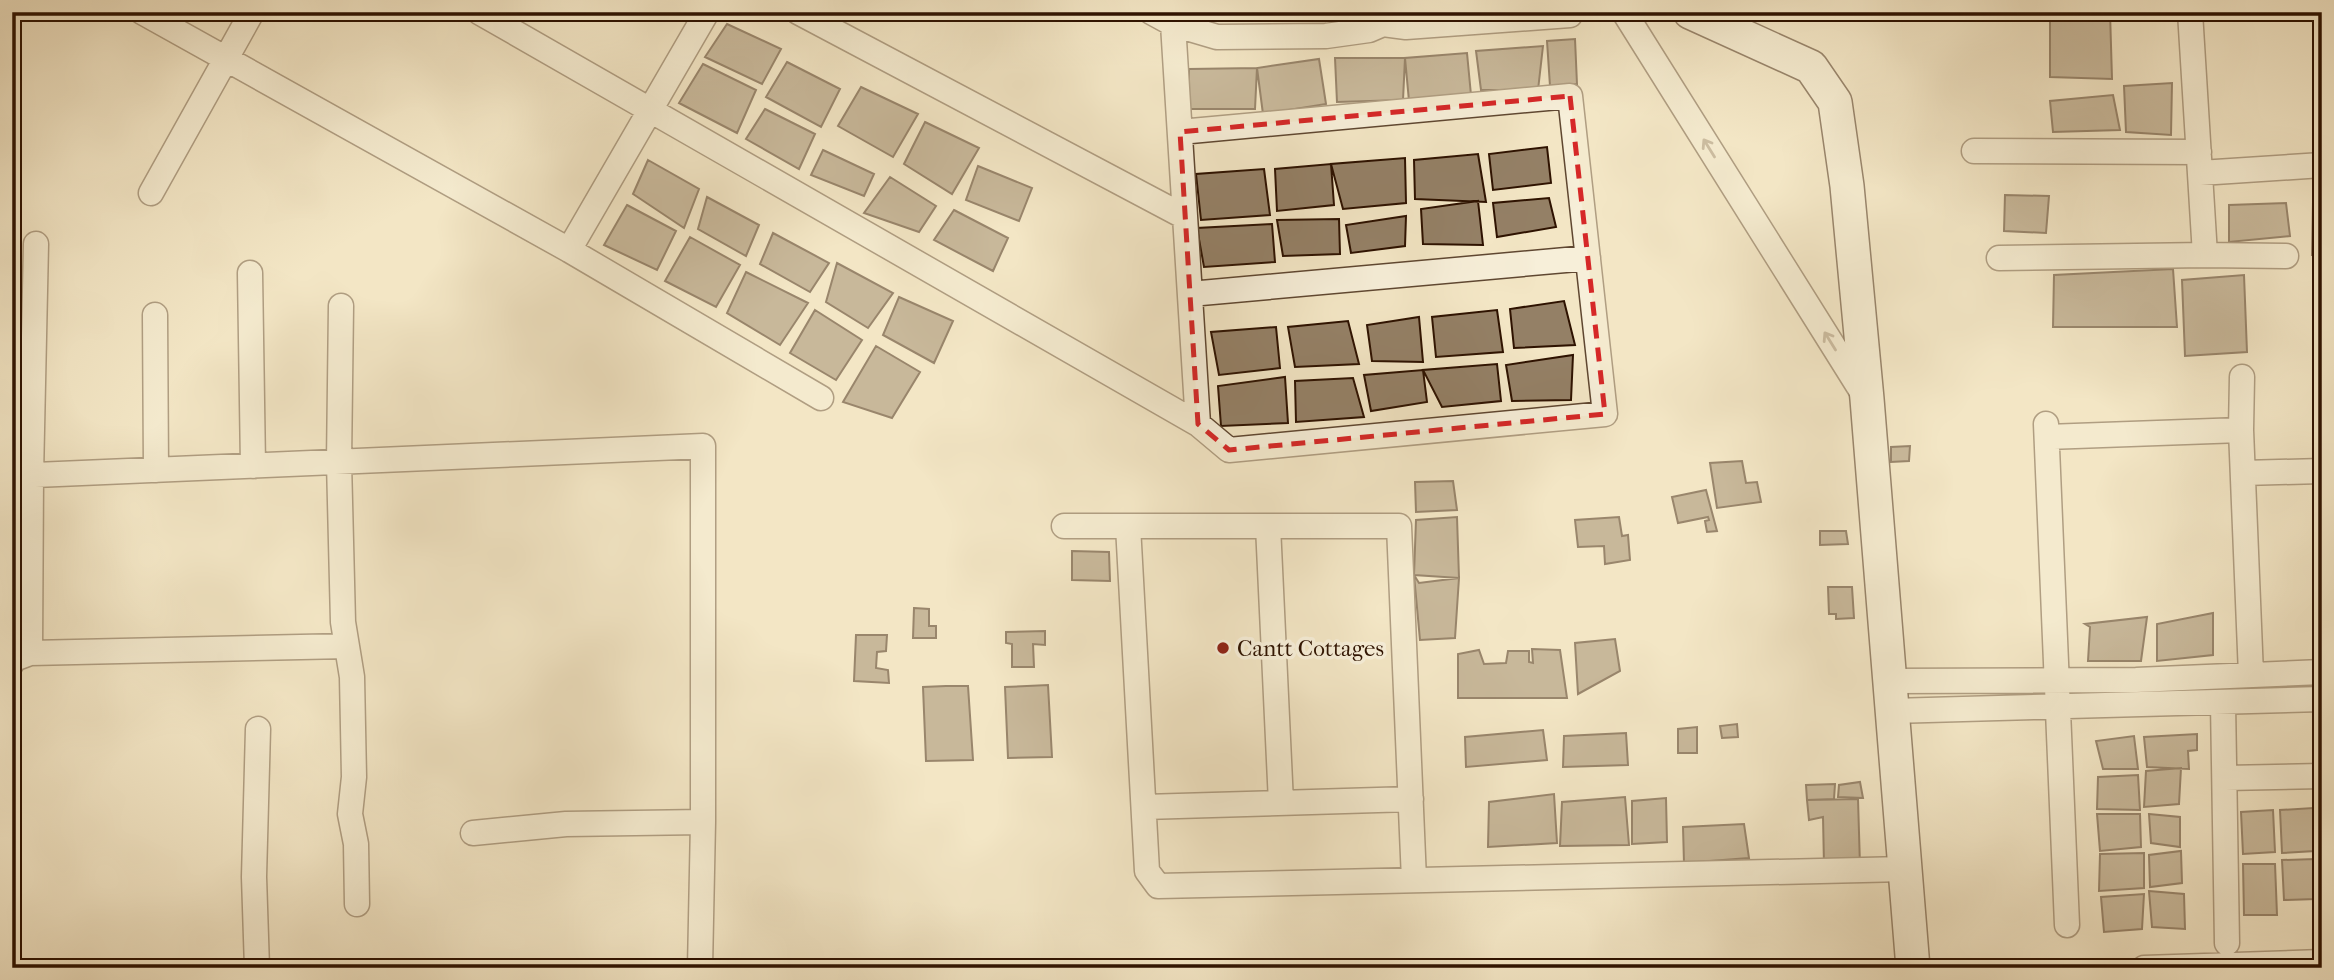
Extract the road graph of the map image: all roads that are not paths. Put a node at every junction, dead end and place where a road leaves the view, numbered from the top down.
1 (142, 12) edge
2 (252, 12) edge
3 (480, 12) edge
4 (798, 12) edge
5 (1151, 12) edge
6 (1624, 12) edge
7 (1690, 12) edge
8 (2190, 12) edge
9 (706, 13) edge
10 (1570, 15) dead end
11 (1386, 18) edge
12 (1173, 24) junction
13 (226, 59) junction
14 (652, 111) junction
15 (1180, 132) junction
16 (1974, 150) dead end
17 (2199, 163) junction
18 (2322, 165) edge
19 (151, 193) dead end
20 (1185, 217) junction
21 (36, 244) dead end
22 (569, 250) junction
23 (2204, 254) junction
24 (2286, 256) dead end
25 (1588, 258) junction
26 (1999, 258) dead end
27 (250, 273) dead end
28 (1190, 294) junction
29 (341, 306) dead end
30 (155, 315) dead end
31 (2242, 377) dead end
32 (821, 398) dead end
33 (1867, 399) junction
34 (1198, 424) junction
35 (2241, 430) junction
36 (339, 462) junction
37 (253, 466) junction
38 (156, 470) junction
39 (2322, 471) edge
40 (2243, 472) junction
41 (21, 476) edge
42 (1064, 526) dead end
43 (1128, 526) junction
44 (1268, 526) junction
45 (347, 646) junction
46 (21, 658) edge
47 (2322, 672) edge
48 (2251, 675) junction
49 (2056, 681) junction
50 (1891, 696) junction
51 (2322, 699) edge
52 (2224, 703) junction
53 (2057, 707) junction
54 (258, 729) dead end
55 (2322, 776) edge
56 (2225, 778) junction
57 (1411, 800) junction
58 (1281, 803) junction
59 (1144, 807) junction
60 (703, 822) junction
61 (473, 833) dead end
62 (1905, 869) junction
63 (1415, 880) junction
64 (357, 904) dead end
65 (2067, 925) dead end
66 (2227, 943) dead end
67 (2322, 962) edge
68 (257, 968) edge
69 (700, 968) edge
70 (1913, 968) edge
71 (2144, 968) edge

1 - 13 street
2 - 13 street
3 - 14 street
4 - 20 street
5 - 12 street
33 -> 6 street
7 - 33 main road
8 - 17 street
9 - 14 street
10 - 11 street
11 - 12 street
12 - 15 street
13 - 19 street
13 - 22 street
14 - 22 street
14 - 34 street
15 - 20 street
15 - 25 street
16 - 17 street
17 - 18 street
17 - 23 street
20 - 28 street
21 - 41 street
22 - 32 street
23 - 24 street
23 - 26 street
25 - 28 street
25 - 34 street
27 - 37 street
28 - 34 street
29 - 36 street
30 - 38 street
31 - 35 street
33 - 50 main road
35 - 40 street
35 - 49 street
36 - 37 street
36 - 45 street
36 - 60 street
37 - 38 street
38 - 41 street
39 - 40 street
40 - 48 street
41 - 46 street
42 - 43 street
43 - 44 street
43 - 59 street
44 - 57 street
44 - 58 street
45 - 46 street
45 - 64 street
47 - 48 street
48 - 49 street
49 - 50 street
49 - 53 street
50 - 53 street
50 - 62 main road
51 - 52 street
52 - 53 street
52 - 56 street
53 - 65 street
54 - 68 street
55 - 56 street
56 - 66 street
57 - 58 street
57 - 63 street
58 - 59 street
59 - 63 street
60 - 61 street
60 - 69 street
62 - 63 street
62 - 70 main road
67 - 71 street

